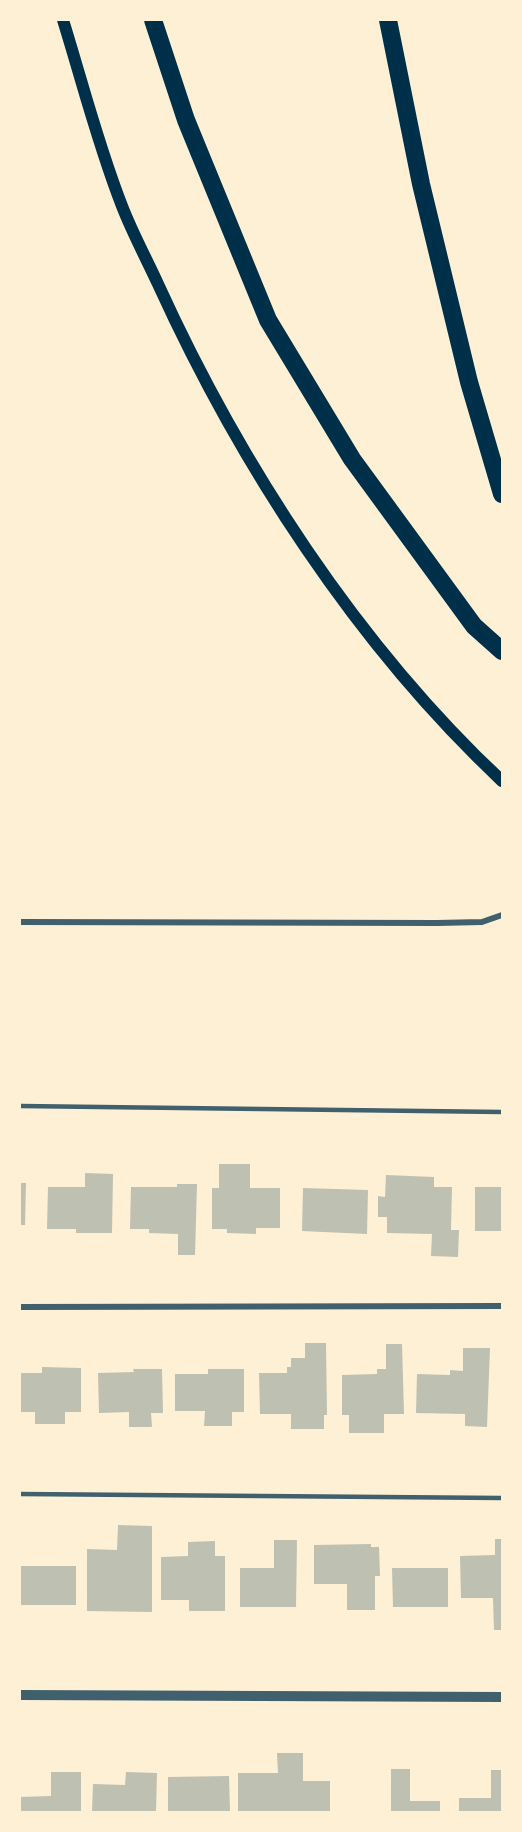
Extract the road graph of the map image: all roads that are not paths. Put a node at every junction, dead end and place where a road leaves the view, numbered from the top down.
1 (63, 20) edge
2 (153, 20) edge
3 (388, 20) edge
4 (502, 494) edge
5 (502, 651) edge
6 (502, 781) edge
7 (502, 915) edge
8 (20, 922) edge
9 (20, 1106) edge
10 (502, 1112) edge
11 (502, 1306) edge
12 (20, 1307) edge
13 (20, 1494) edge
14 (502, 1497) edge
15 (20, 1695) edge
16 (502, 1697) edge

1 - 6 main road
2 - 5 highway
3 - 4 highway
7 - 8 street
9 - 10 lane
11 - 12 street
13 - 14 lane
15 - 16 street

